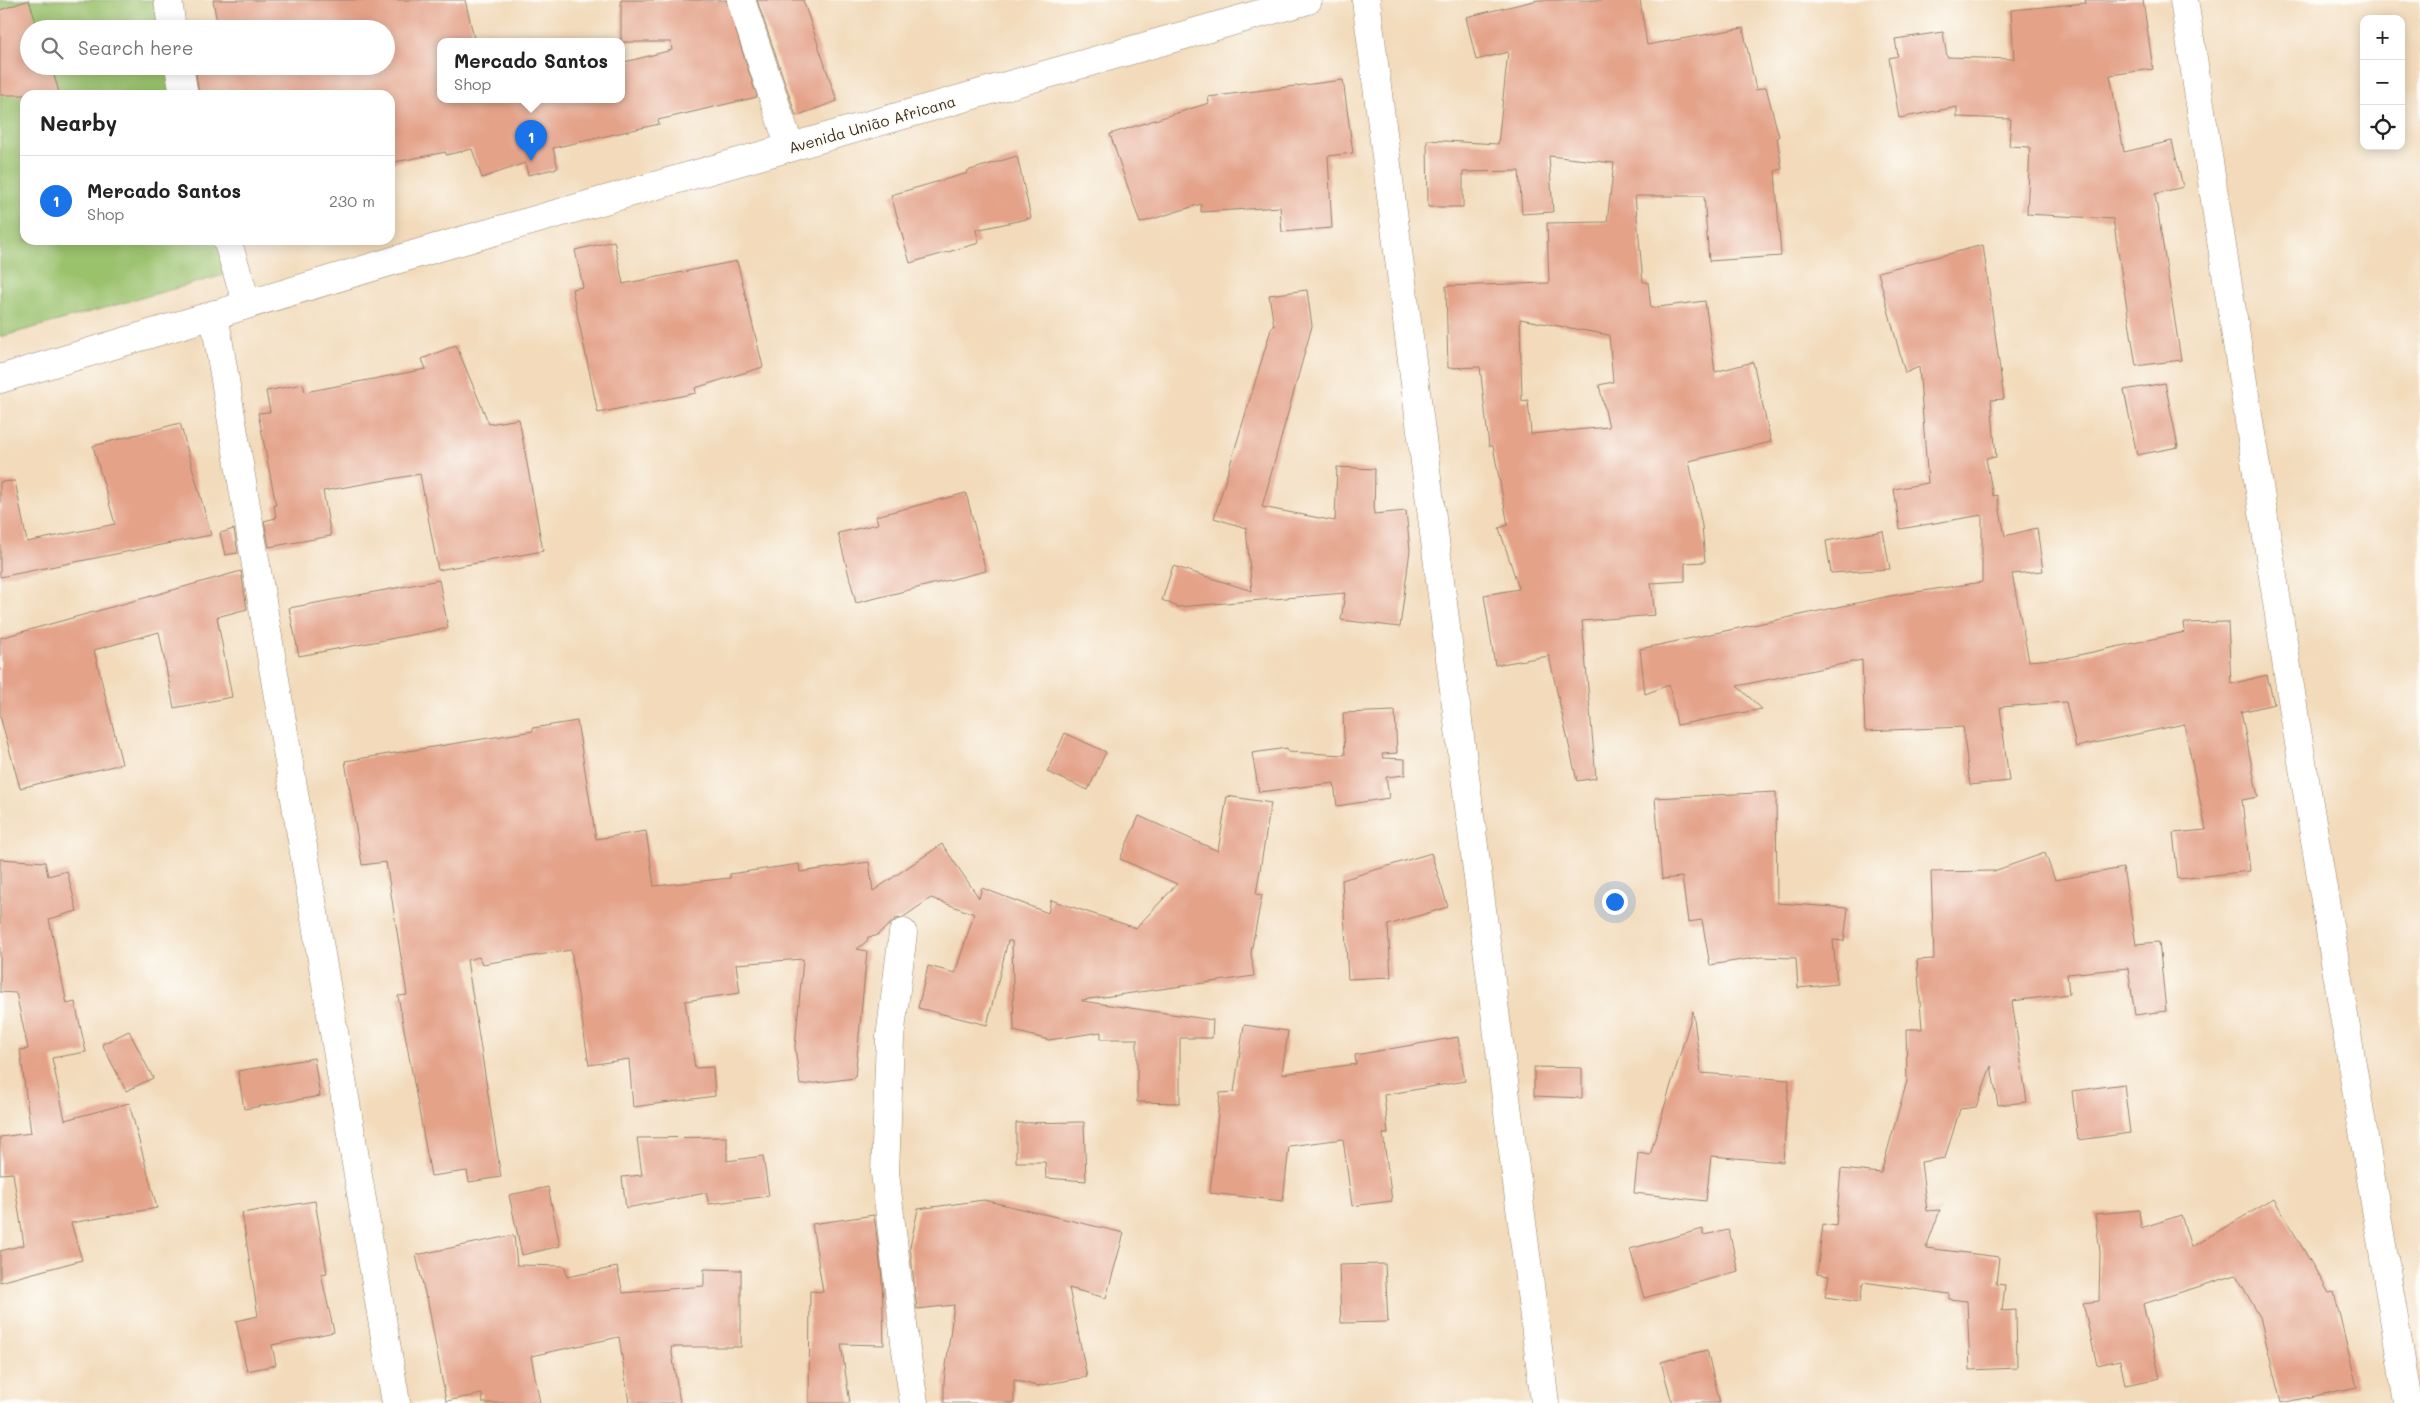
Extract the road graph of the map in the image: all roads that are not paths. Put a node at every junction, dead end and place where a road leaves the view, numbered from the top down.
1 (168, 0) edge
2 (741, 0) edge
3 (1308, 0) edge
4 (1366, 0) edge
5 (2184, 0) edge
6 (171, 20) edge
7 (181, 75) edge
8 (183, 90) edge
9 (790, 148) junction
10 (229, 245) edge
11 (247, 304) junction
12 (214, 314) junction
13 (0, 378) edge
14 (903, 934) dead end
15 (396, 1403) edge
16 (914, 1403) edge
17 (1545, 1403) edge
18 (2408, 1403) edge

1 - 6 street
2 - 9 street
3 - 9 street, Avenida União Africana
4 - 17 street
5 - 18 street
7 - 8 street
9 - 11 street, Avenida União Africana
10 - 11 street
11 - 12 street, Avenida União Africana
12 - 13 street, Avenida União Africana
12 - 15 street
14 - 16 street

